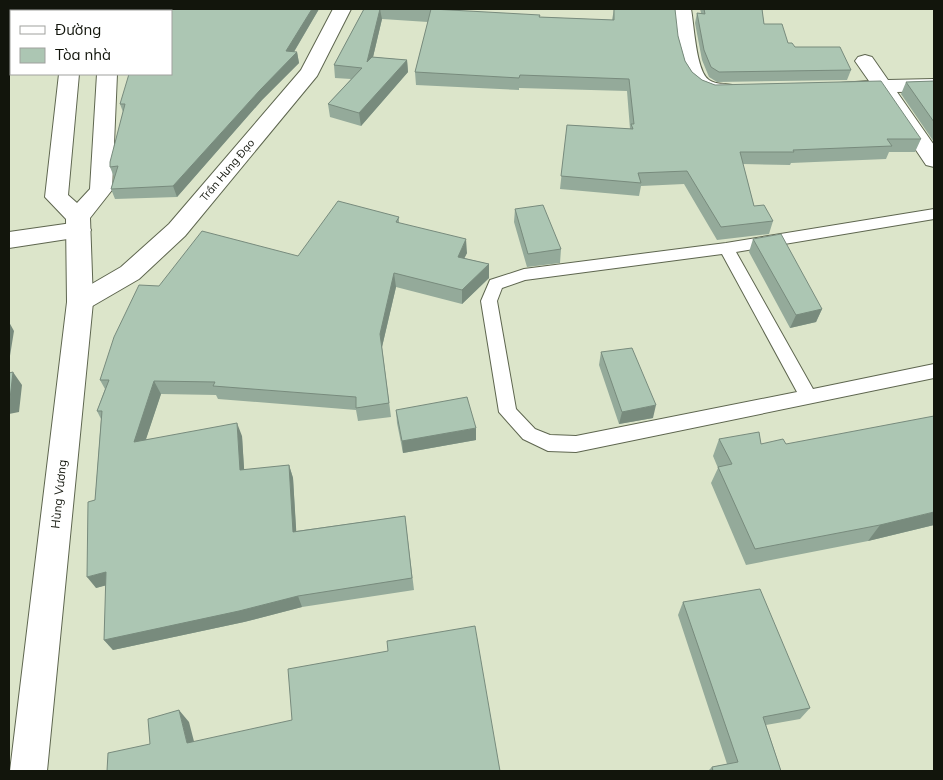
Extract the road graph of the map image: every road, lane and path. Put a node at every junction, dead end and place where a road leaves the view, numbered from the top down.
1 (342, 9) edge
2 (682, 9) edge
3 (865, 61) dead end
4 (107, 76) edge
5 (69, 77) edge
6 (881, 86) junction
7 (934, 86) edge
8 (832, 87) edge
9 (742, 89) edge
10 (934, 160) edge
11 (934, 214) edge
12 (78, 223) junction
13 (9, 240) edge
14 (726, 248) junction
15 (80, 302) junction
16 (934, 371) edge
17 (808, 396) junction
18 (28, 771) edge

1 - 15 street, Trần Hưng Đạo
2 - 9 street
3 - 6 street
4 - 5 street
4 - 12 street
5 - 12 street
6 - 7 street
6 - 8 street
6 - 10 street
11 - 14 lane
12 - 13 street
12 - 15 street, Hùng Vương
14 - 17 lane
14 - 17 lane
15 - 18 street, Hùng Vương
16 - 17 lane

